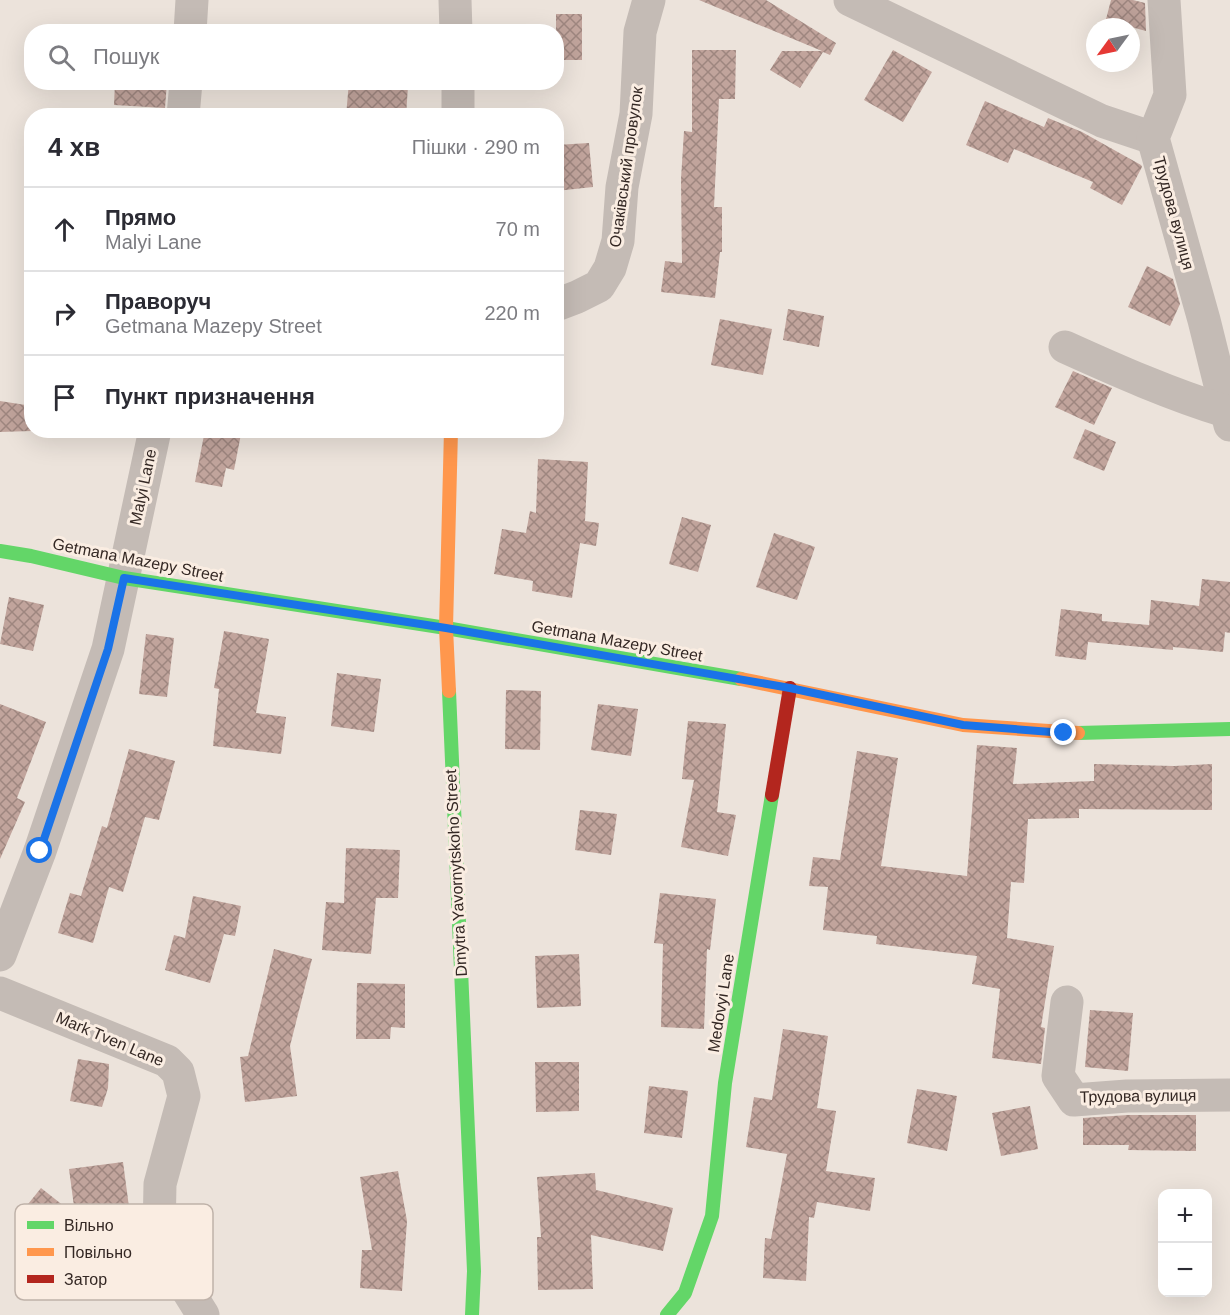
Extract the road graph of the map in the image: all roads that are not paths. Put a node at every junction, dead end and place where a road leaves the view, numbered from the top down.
1 (192, 0) edge
2 (455, 0) edge
3 (648, 0) edge
4 (850, 0) edge
5 (1164, 0) edge
6 (190, 24) edge
7 (456, 24) edge
8 (185, 90) edge
9 (458, 90) edge
10 (184, 108) edge
11 (458, 108) edge
12 (1153, 138) junction
13 (564, 302) edge
14 (1065, 347) dead end
15 (1228, 418) edge
16 (153, 438) edge
17 (451, 438) edge
18 (0, 551) edge
19 (124, 578) junction
20 (446, 628) junction
21 (790, 688) junction
22 (1230, 729) edge
23 (0, 955) edge
24 (0, 993) edge
25 (1066, 1002) dead end
26 (1230, 1095) edge
27 (160, 1204) edge
28 (194, 1300) edge
29 (203, 1315) edge
30 (472, 1315) edge
31 (667, 1315) edge

1 - 6 street
2 - 7 street
3 - 13 street, Очаківський провулок
4 - 12 street
5 - 12 street, Трудова вулиця
8 - 10 street
9 - 11 street
12 - 15 street, Трудова вулиця
14 - 15 street
16 - 19 street, Malyi Lane
17 - 20 street, Dmytra Yavornytskoho Street
18 - 19 street, Getmana Mazepy Street
19 - 20 street, Getmana Mazepy Street
19 - 23 street, Malyi Lane
20 - 21 street, Getmana Mazepy Street
20 - 30 street, Dmytra Yavornytskoho Street
21 - 22 street, Getmana Mazepy Street
21 - 31 street, Medovyi Lane
24 - 27 street, Mark Tven Lane
25 - 26 street, Трудова вулиця
28 - 29 street, Mark Tven Lane

